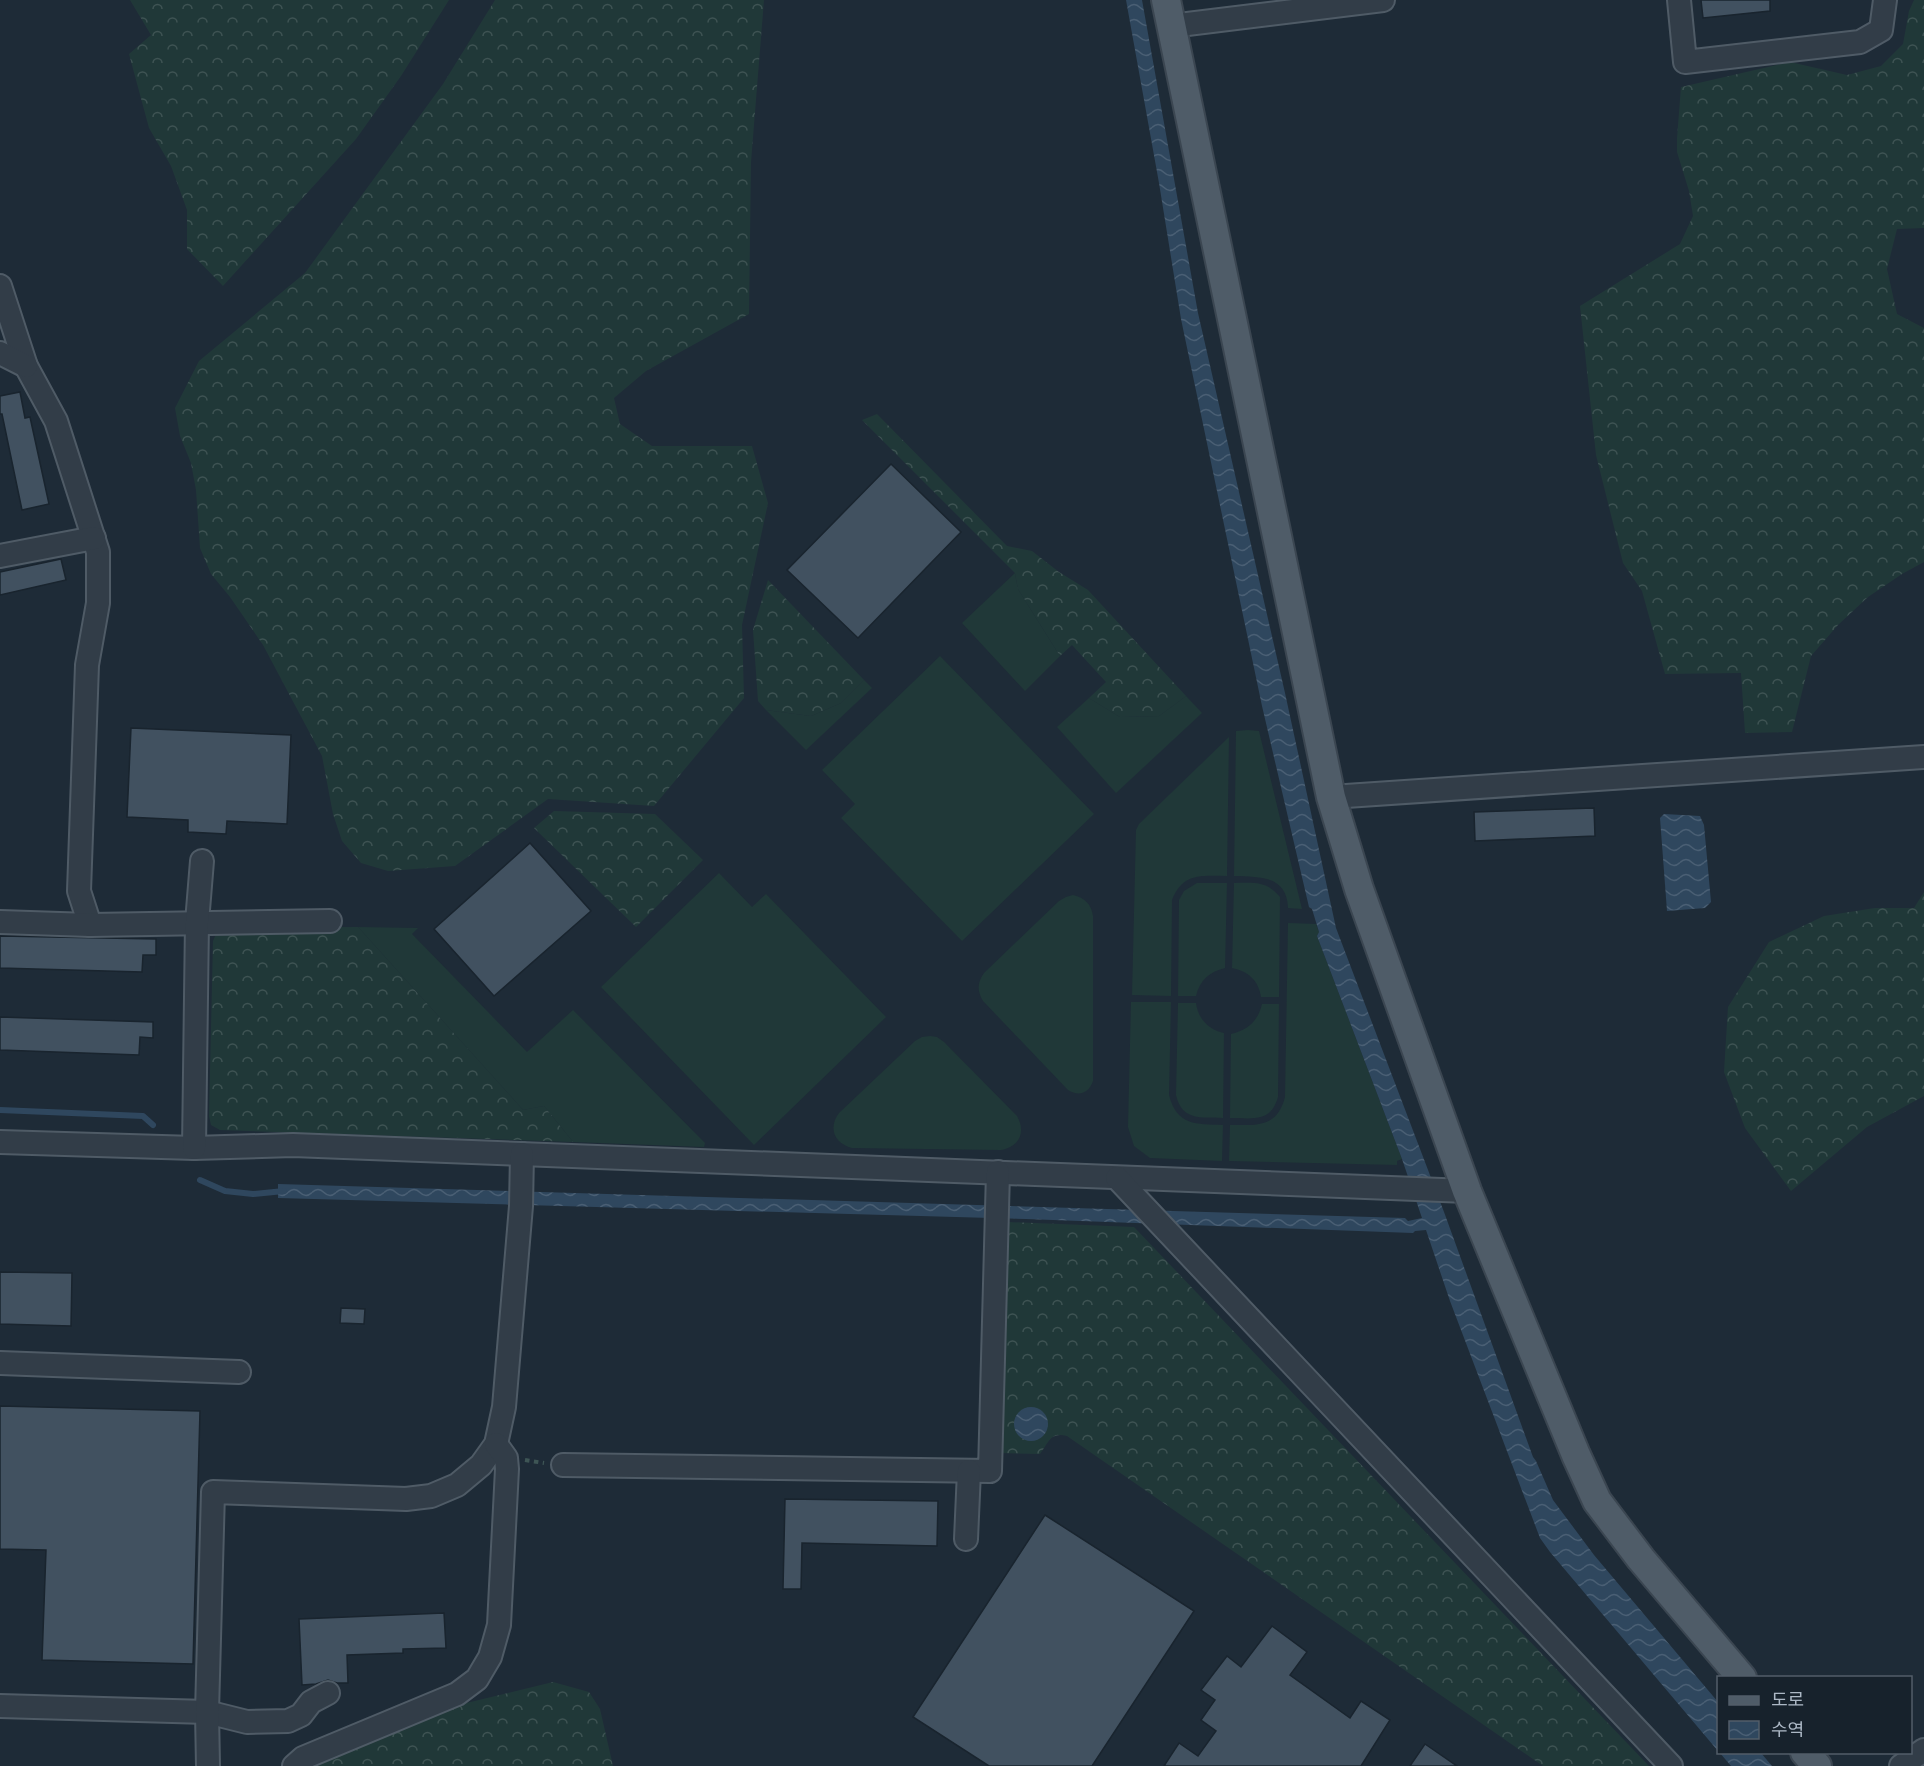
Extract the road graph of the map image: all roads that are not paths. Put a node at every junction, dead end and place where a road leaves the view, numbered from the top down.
1 (1383, 0) edge
2 (1679, 0) edge
3 (1885, 0) edge
4 (1168, 13) edge
5 (0, 286) edge
6 (0, 354) edge
7 (26, 366) junction
8 (94, 538) junction
9 (0, 556) edge
10 (1924, 757) edge
11 (1331, 797) junction
12 (202, 861) dead end
13 (330, 921) dead end
14 (0, 922) edge
15 (197, 922) junction
16 (90, 925) junction
17 (0, 1142) edge
18 (194, 1148) junction
19 (522, 1154) junction
20 (998, 1172) junction
21 (1117, 1178) junction
22 (1467, 1191) junction
23 (0, 1363) edge
24 (239, 1372) dead end
25 (501, 1451) junction
26 (563, 1465) road end
27 (969, 1471) junction
28 (966, 1539) dead end
29 (1741, 1676) edge
30 (328, 1693) dead end
31 (0, 1706) edge
32 (207, 1712) junction
33 (1924, 1750) edge
34 (1807, 1754) edge
35 (208, 1766) edge
36 (294, 1766) edge
37 (1671, 1766) edge
38 (1817, 1766) edge
39 (1901, 1766) edge

1 - 4 street
2 - 3 street
4 - 11 main road
5 - 7 street
6 - 7 street
7 - 8 street
8 - 9 street
8 - 16 street
10 - 11 street
11 - 22 main road
12 - 15 street
13 - 15 street
14 - 16 street
15 - 16 street
15 - 18 street
17 - 18 street
18 - 19 street
19 - 20 street
19 - 25 street
20 - 21 street
20 - 27 street
21 - 22 street
21 - 37 street
22 - 29 main road
23 - 24 street
25 - 32 street
25 - 36 street
26 - 27 street
27 - 28 street
30 - 32 street
31 - 32 street
32 - 35 street
33 - 39 street
34 - 38 main road

